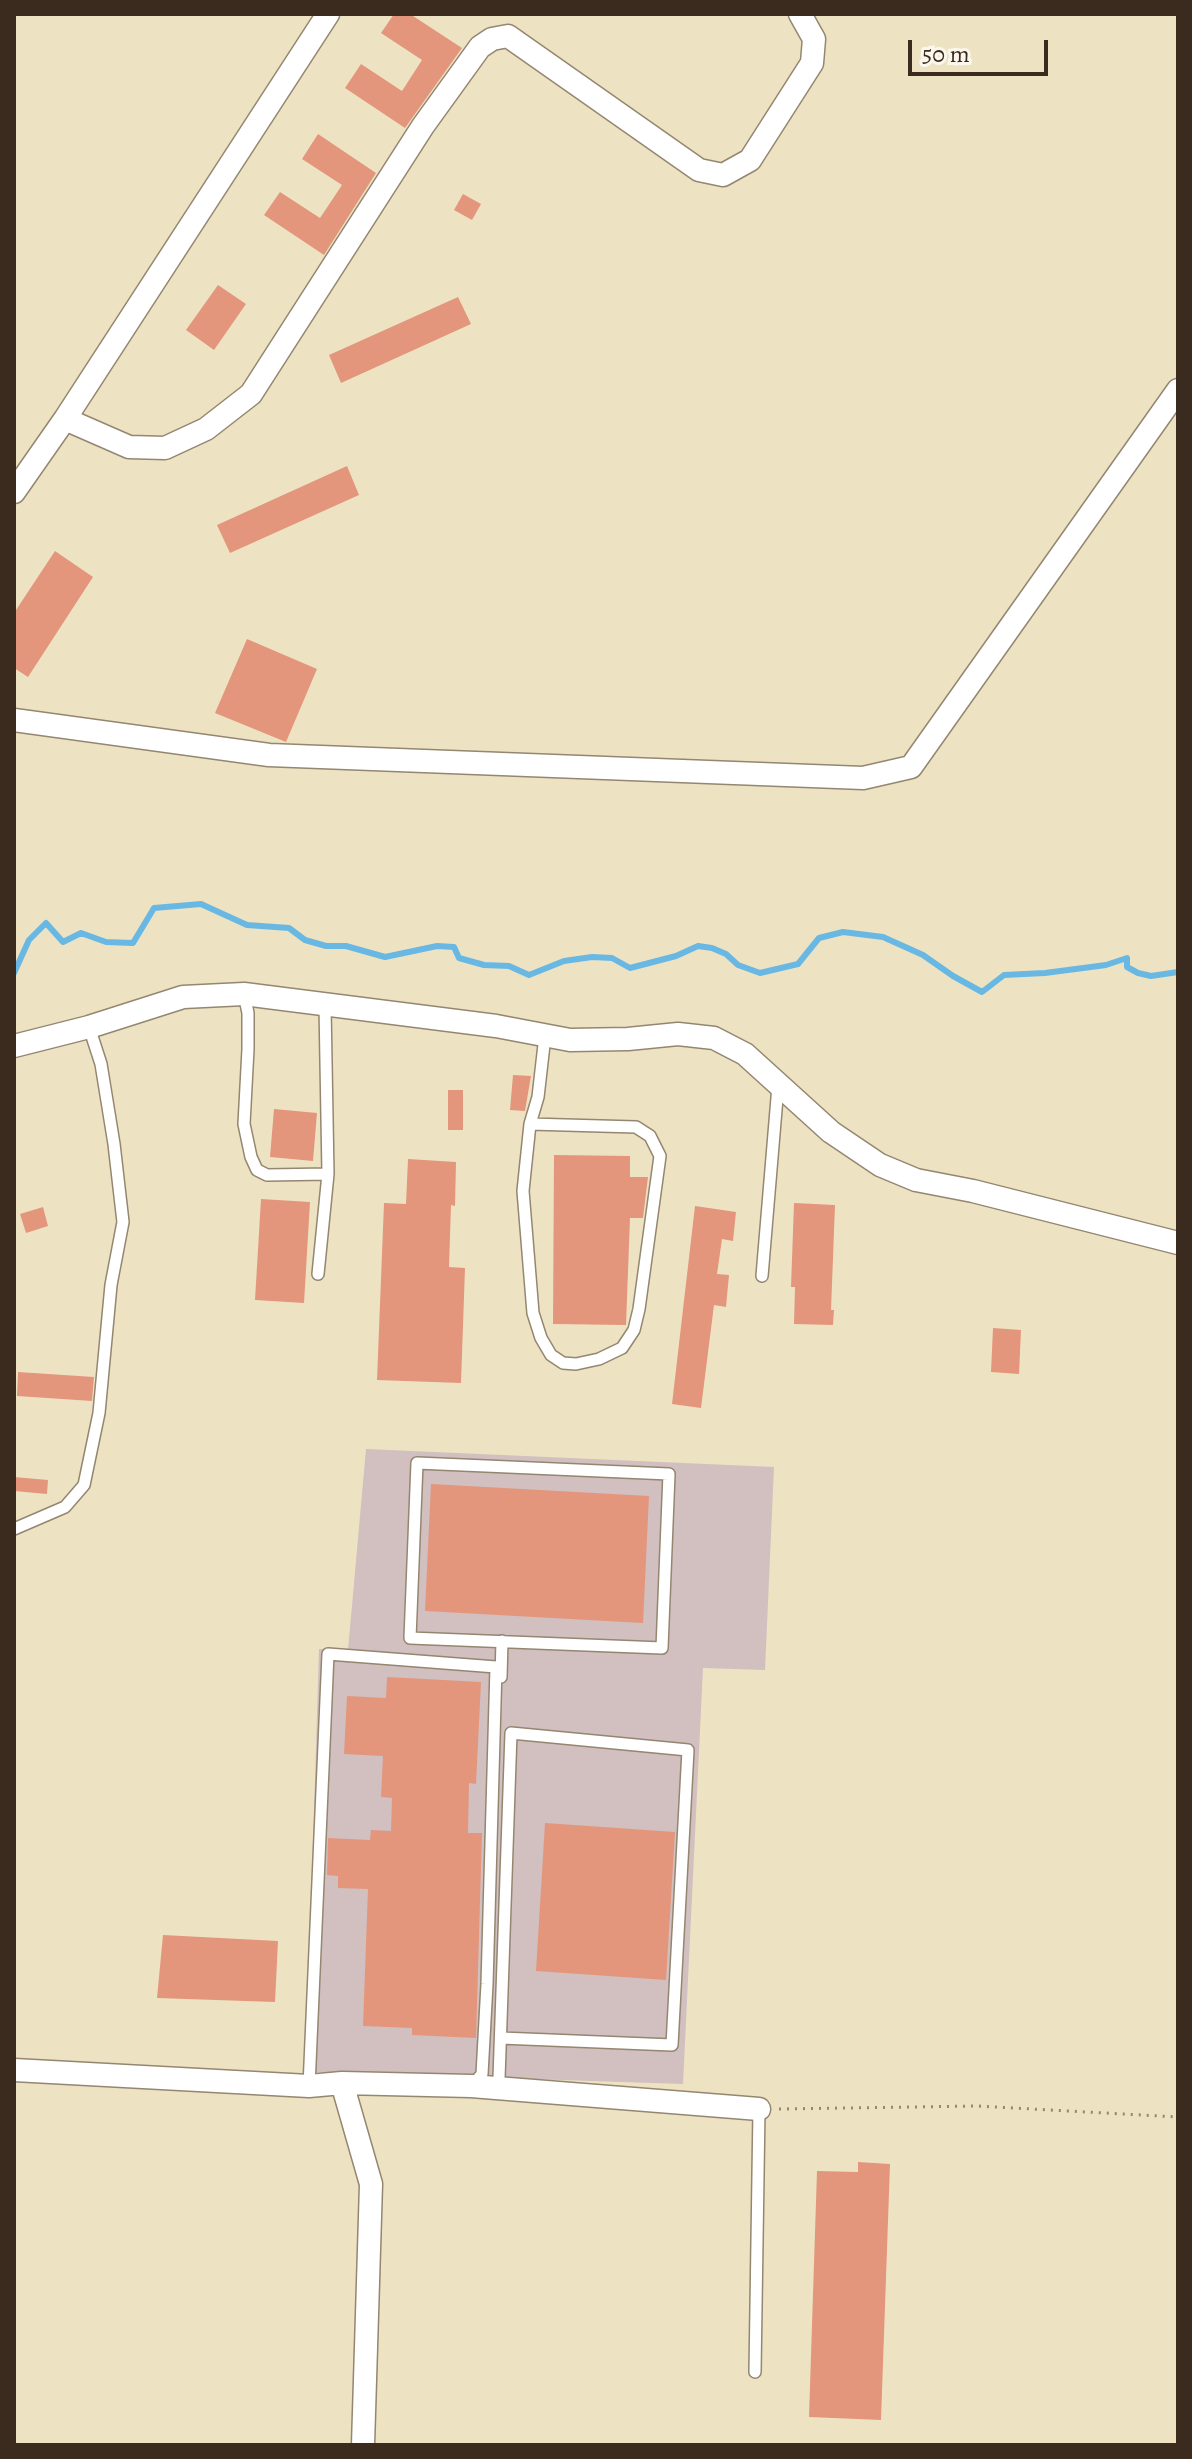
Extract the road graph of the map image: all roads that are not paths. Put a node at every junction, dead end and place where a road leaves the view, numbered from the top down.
1 (328, 14) edge
2 (800, 14) edge
3 (1178, 390) edge
4 (65, 419) junction
5 (14, 492) edge
6 (14, 720) edge
7 (244, 994) junction
8 (325, 1006) junction
9 (89, 1027) junction
10 (545, 1036) junction
11 (14, 1046) edge
12 (778, 1081) junction
13 (530, 1124) junction
14 (328, 1174) junction
15 (1178, 1243) edge
16 (318, 1274) dead end
17 (762, 1276) dead end
18 (14, 1529) edge
19 (502, 1641) junction
20 (501, 2038) junction
21 (14, 2070) edge
22 (342, 2083) junction
23 (309, 2086) junction
24 (486, 2088) junction
25 (759, 2109) joint
26 (755, 2372) dead end
27 (363, 2445) edge

1 - 4 street
2 - 4 street
3 - 6 street
4 - 5 street
7 - 8 street
7 - 9 street
7 - 14 lane
8 - 10 street
8 - 14 lane
9 - 11 street
9 - 18 lane
10 - 12 street
10 - 13 lane
12 - 15 street
12 - 17 lane
13 - 13 lane
14 - 16 lane
19 - 19 lane
19 - 24 lane
20 - 20 lane
20 - 24 lane
21 - 23 street
22 - 23 street
22 - 24 street
22 - 27 street
23 - 24 lane
24 - 25 street
25 - 26 lane

